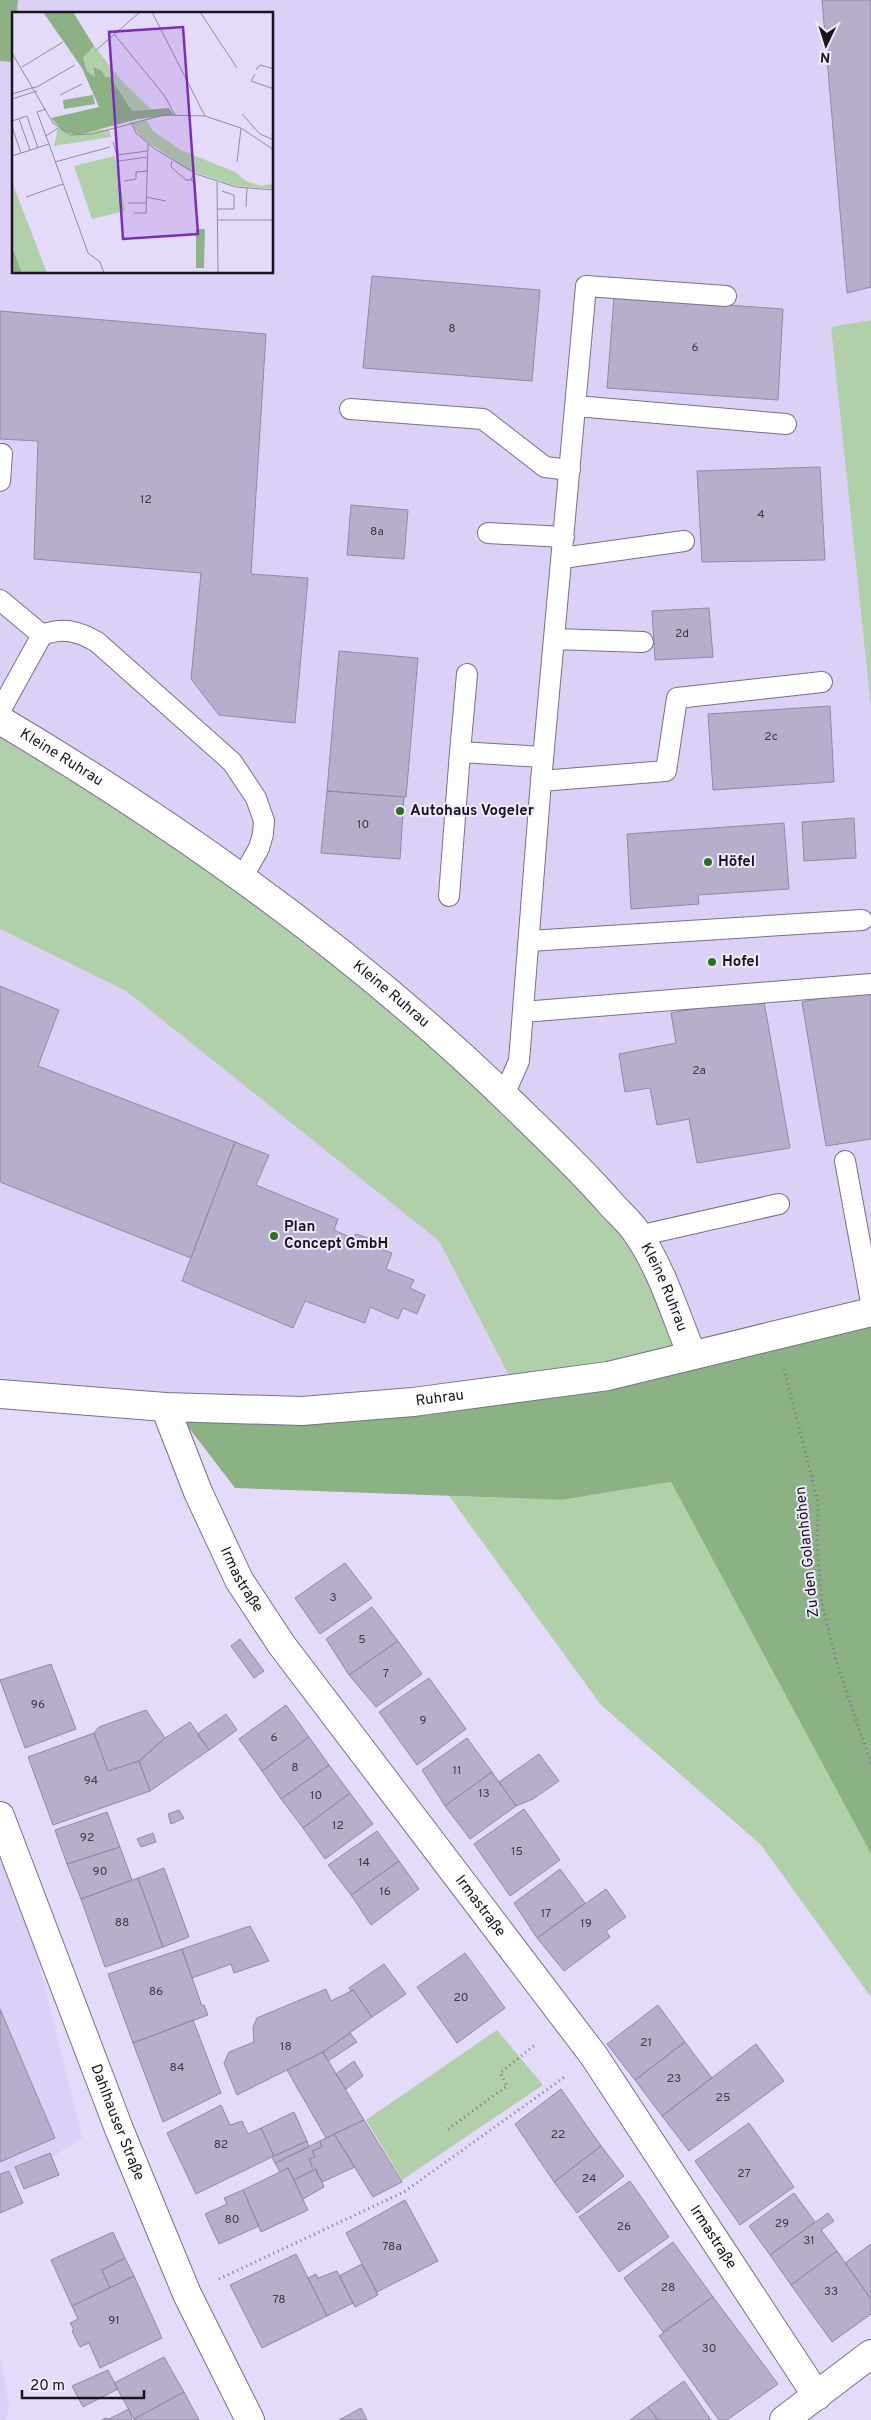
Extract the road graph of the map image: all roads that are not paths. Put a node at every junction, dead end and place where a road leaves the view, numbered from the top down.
1 (726, 296) dead end
2 (576, 406) junction
3 (350, 409) dead end
4 (786, 424) dead end
5 (2, 454) dead end
6 (570, 470) junction
7 (0, 481) edge
8 (488, 532) dead end
9 (564, 537) junction
10 (684, 541) dead end
11 (562, 558) junction
12 (0, 600) edge
13 (42, 635) junction
14 (554, 639) junction
15 (643, 642) dead end
16 (466, 674) dead end
17 (822, 682) dead end
18 (0, 711) edge
19 (0, 720) edge
20 (460, 752) junction
21 (543, 757) junction
22 (541, 781) junction
23 (242, 878) junction
24 (449, 896) dead end
25 (862, 920) dead end
26 (528, 941) junction
27 (871, 984) edge
28 (523, 1012) junction
29 (504, 1095) junction
30 (845, 1161) dead end
31 (780, 1204) dead end
32 (638, 1236) junction
33 (871, 1302) edge
34 (871, 1312) edge
35 (692, 1355) junction
36 (0, 1394) edge
37 (165, 1406) junction
38 (0, 1816) edge
39 (871, 2354) edge
40 (817, 2396) junction
41 (250, 2420) edge
42 (784, 2420) edge

1 - 2 lane
2 - 4 lane
2 - 6 lane
3 - 6 lane
5 - 7 lane
6 - 9 lane
8 - 9 lane
9 - 11 lane
10 - 11 lane
11 - 14 lane
12 - 13 lane
13 - 18 lane
13 - 23 lane
14 - 15 lane
14 - 21 lane
16 - 20 lane
17 - 22 lane
19 - 23 street, Kleine Ruhrau
20 - 21 lane
20 - 24 lane
21 - 22 lane
22 - 26 lane
23 - 29 street, Kleine Ruhrau
25 - 26 lane
26 - 28 lane
27 - 28 lane
28 - 29 lane
29 - 32 street, Kleine Ruhrau
30 - 33 lane
31 - 32 lane
32 - 35 street, Kleine Ruhrau
34 - 35 street, Ruhrau
35 - 37 street, Ruhrau
36 - 37 street, Ruhrau
37 - 40 street, Irmastraße
38 - 41 street, Dahlhauser Straße
39 - 40 street
40 - 42 street

